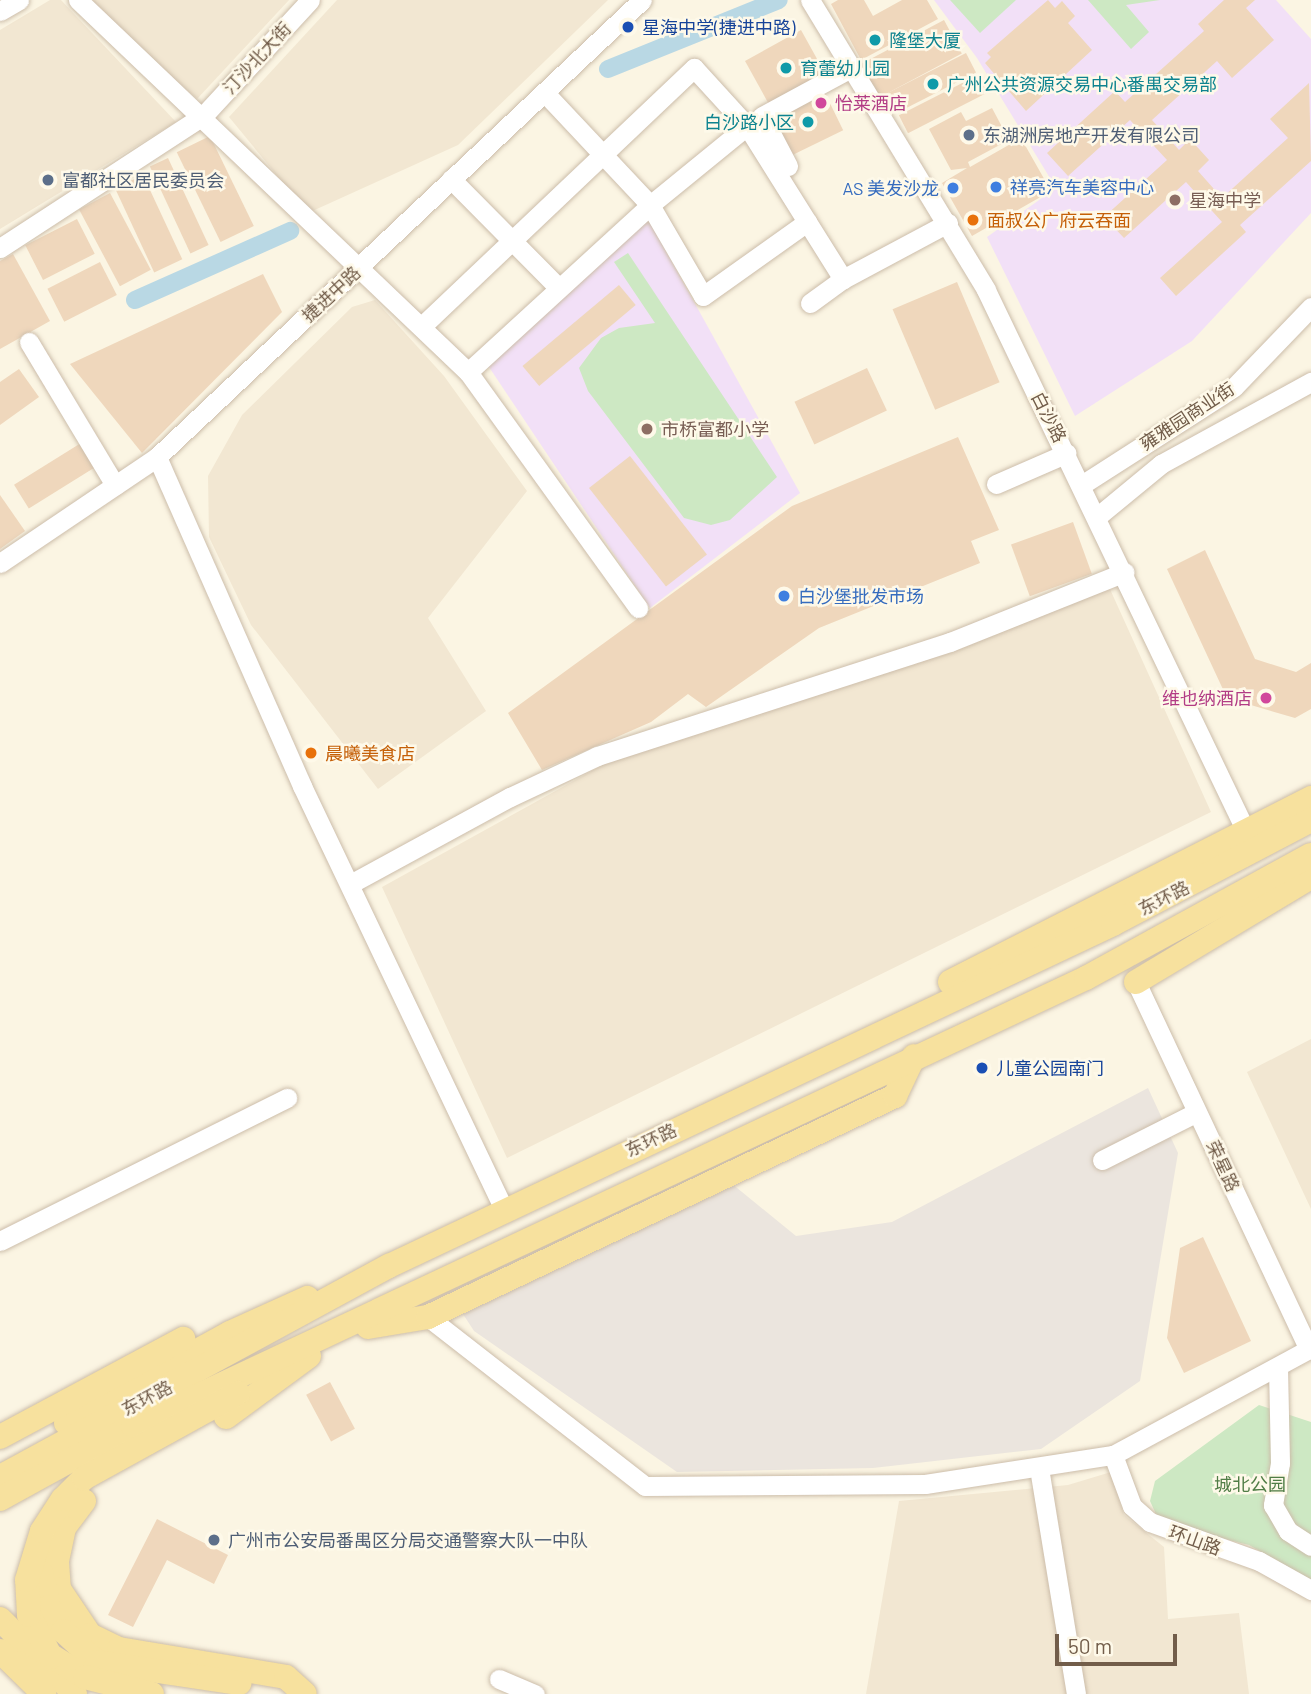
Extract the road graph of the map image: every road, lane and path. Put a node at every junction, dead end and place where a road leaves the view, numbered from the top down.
1 (19, 0) edge
2 (78, 0) edge
3 (310, 0) edge
4 (642, 0) edge
5 (810, 0) edge
6 (0, 11) edge
7 (847, 70) junction
8 (545, 93) junction
9 (204, 115) junction
10 (747, 127) junction
11 (603, 154) junction
12 (788, 166) dead end
13 (451, 180) junction
14 (650, 205) junction
15 (807, 222) junction
16 (948, 223) junction
17 (512, 239) junction
18 (0, 248) edge
19 (362, 265) junction
20 (843, 279) junction
21 (558, 287) junction
22 (810, 303) dead end
23 (1311, 307) edge
24 (422, 326) junction
25 (29, 342) dead end
26 (468, 372) junction
27 (1311, 382) edge
28 (1067, 453) junction
29 (157, 457) junction
30 (996, 484) dead end
31 (1083, 484) junction
32 (114, 485) junction
33 (1098, 516) junction
34 (0, 563) edge
35 (1125, 572) junction
36 (638, 608) dead end
37 (1311, 798) edge
38 (1311, 820) edge
39 (1251, 840) junction
40 (1311, 855) edge
41 (1311, 877) edge
42 (352, 883) junction
43 (1113, 924) junction
44 (1182, 925) junction
45 (1059, 929) junction
46 (1126, 956) junction
47 (1020, 968) junction
48 (1136, 982) junction
49 (1032, 1002) junction
50 (914, 1056) junction
51 (287, 1098) dead end
52 (1197, 1112) junction
53 (1102, 1160) dead end
54 (501, 1203) junction
55 (0, 1241) edge
56 (389, 1266) junction
57 (321, 1292) junction
58 (428, 1317) junction
59 (340, 1332) junction
60 (1310, 1349) edge
61 (1278, 1367) junction
62 (0, 1437) edge
63 (1114, 1455) junction
64 (0, 1457) edge
65 (1039, 1468) junction
66 (0, 1477) edge
67 (0, 1499) edge
68 (1311, 1546) edge
69 (34, 1580) junction
70 (1311, 1590) edge
71 (4, 1634) edge
72 (51, 1657) junction
73 (0, 1674) edge
74 (499, 1679) dead end
75 (22, 1694) edge
76 (44, 1694) edge
77 (75, 1694) edge
78 (152, 1694) edge
79 (280, 1694) edge
80 (305, 1694) edge
81 (536, 1694) edge
82 (1076, 1694) edge

1 - 6 street
2 - 9 street
3 - 9 street, 汀沙北大街
4 - 8 street, 捷进中路
5 - 7 street, 白沙路
7 - 12 street
7 - 16 street, 白沙路
8 - 11 street
8 - 13 street, 捷进中路
9 - 18 street, 汀沙北大街
9 - 19 street
10 - 11 street
10 - 14 street
10 - 15 street
11 - 14 street
11 - 17 street
13 - 17 street
13 - 19 street, 捷进中路
14 - 15 street
14 - 21 street
15 - 20 street
16 - 20 street
16 - 28 street, 白沙路
17 - 21 street
17 - 24 street
19 - 24 street
19 - 29 street, 捷进中路
20 - 22 street
21 - 26 street
23 - 31 street, 雍雅园商业街
24 - 26 street
25 - 32 street
26 - 36 street
27 - 33 street, 雍雅园商业街
28 - 30 street
28 - 31 street, 白沙路
29 - 32 street, 捷进中路
29 - 42 street
31 - 33 street, 白沙路
32 - 34 street, 捷进中路
33 - 35 street, 白沙路
35 - 39 street, 白沙路
35 - 42 street
37 - 39 main road
38 - 39 main road, 东环路
39 - 43 main road, 东环路
39 - 45 main road
40 - 44 main road, 东环路
41 - 48 main road
42 - 54 street
43 - 45 main road
43 - 46 main road
43 - 47 main road, 东环路
44 - 46 main road, 东环路
44 - 48 main road
45 - 54 main road
46 - 48 main road
46 - 49 main road, 东环路
47 - 49 main road
47 - 54 main road, 东环路
48 - 52 street, 荣星路
49 - 50 main road, 东环路
50 - 58 main road
50 - 59 main road, 东环路
51 - 55 street
52 - 53 street
52 - 60 street, 荣星路
54 - 56 main road, 东环路
56 - 57 main road
56 - 66 main road, 东环路
57 - 62 main road
57 - 64 main road
58 - 59 main road
58 - 65 street
59 - 67 main road, 东环路
59 - 69 main road
59 - 80 main road
60 - 61 street
61 - 63 street
61 - 68 street
63 - 65 street
63 - 70 street, 环山路
65 - 82 street
69 - 72 main road
69 - 79 main road
71 - 72 main road
71 - 76 main road
71 - 77 main road
72 - 78 main road
73 - 75 main road
74 - 81 street

